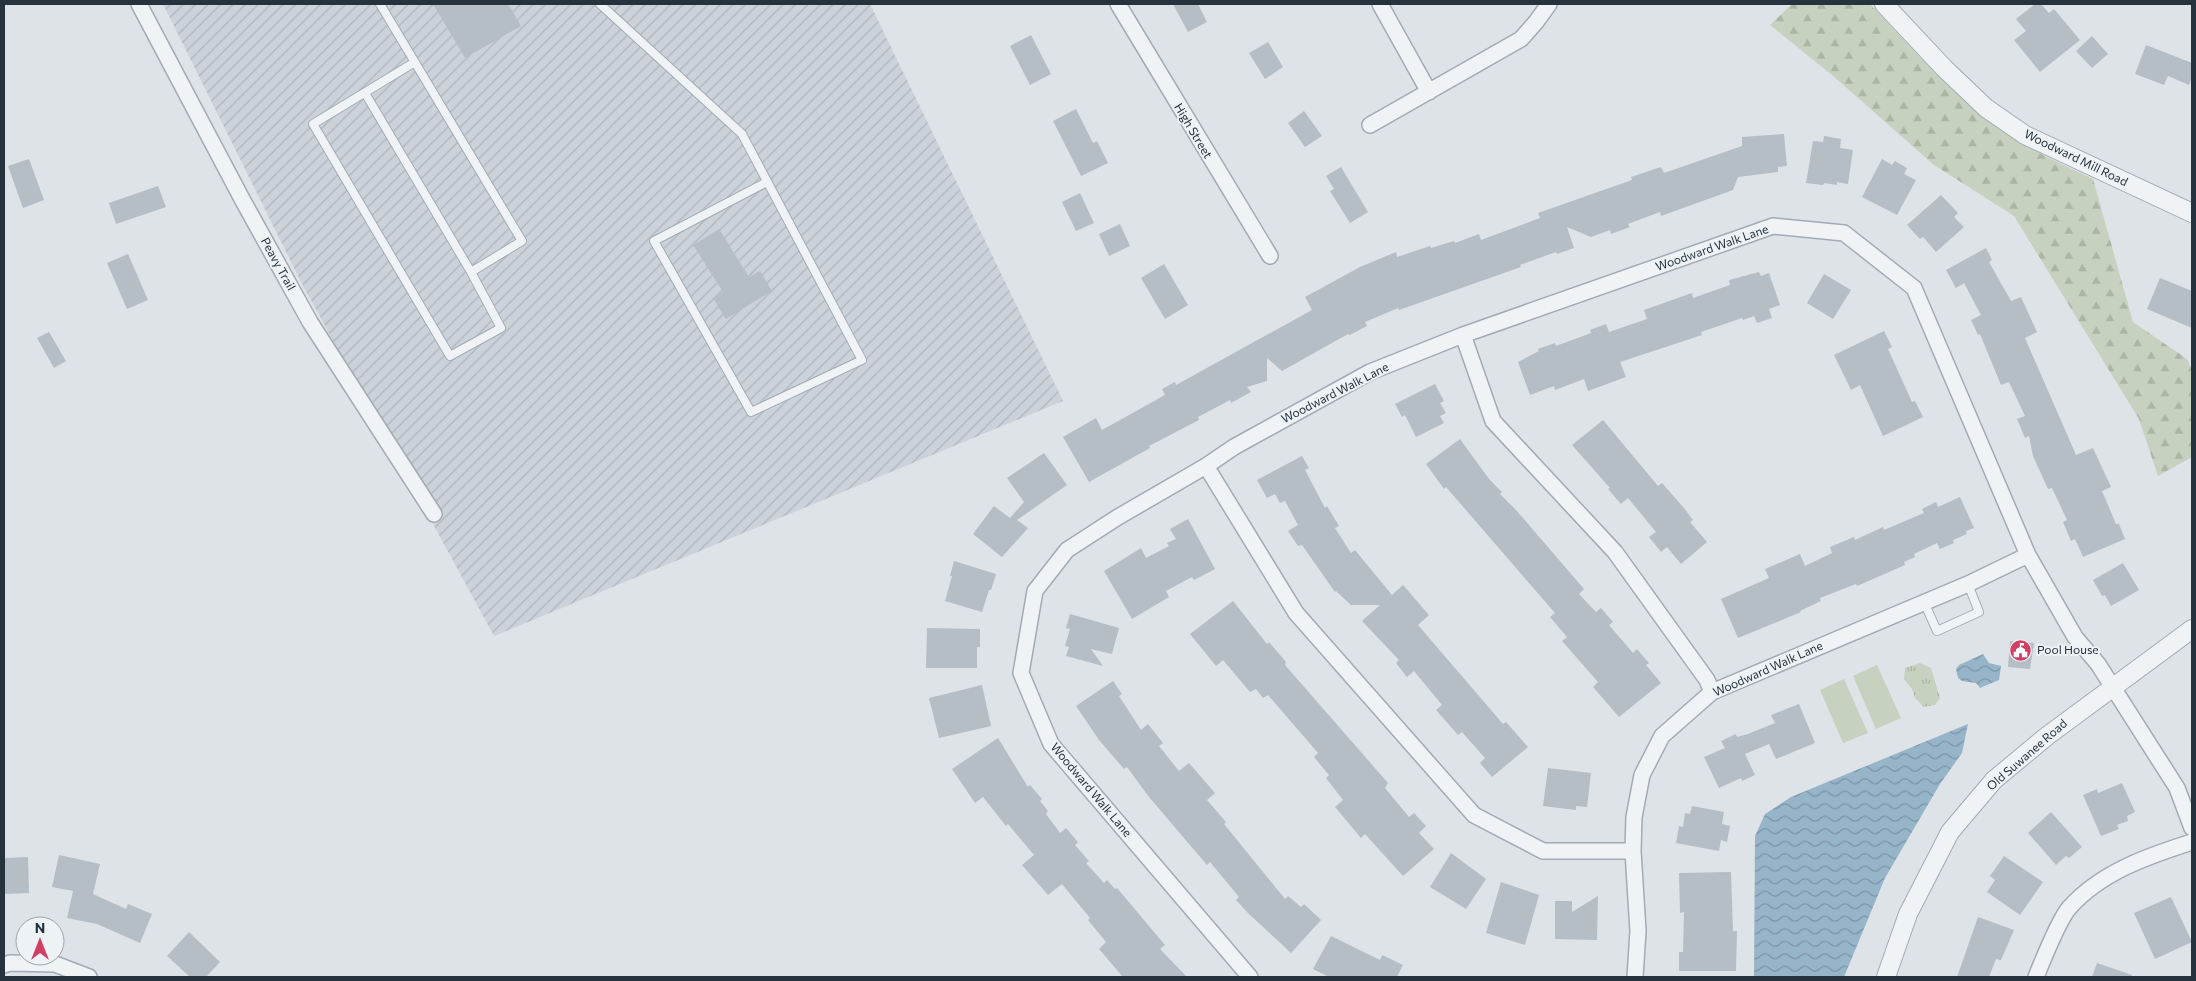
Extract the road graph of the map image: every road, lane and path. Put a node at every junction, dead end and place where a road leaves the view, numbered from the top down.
1 (139, 4) edge
2 (380, 4) edge
3 (600, 4) edge
4 (1118, 4) edge
5 (1380, 4) edge
6 (1548, 4) edge
7 (1884, 4) edge
8 (415, 62) junction
9 (1429, 92) junction
10 (365, 93) junction
11 (1370, 125) dead end
12 (767, 182) junction
13 (2192, 213) edge
14 (1270, 256) dead end
15 (471, 272) junction
16 (1464, 336) junction
17 (1206, 466) junction
18 (434, 514) dead end
19 (2028, 555) junction
20 (1968, 584) junction
21 (1924, 602) junction
22 (2192, 629) edge
23 (2112, 687) junction
24 (1712, 692) junction
25 (2192, 828) edge
26 (2192, 842) edge
27 (1633, 850) junction
28 (4, 965) edge
29 (89, 977) edge
30 (1250, 977) edge
31 (1635, 977) edge
32 (1886, 977) edge
33 (2036, 977) edge

1 - 18 street, Peavy Trail
2 - 8 lane
3 - 12 lane
4 - 14 street, High Street
5 - 9 street
6 - 9 street
7 - 13 street, Woodward Mill Road
8 - 10 lane
8 - 15 lane
9 - 11 street
10 - 15 lane
10 - 15 lane
12 - 12 lane
16 - 17 street, Woodward Walk Lane
16 - 19 street, Woodward Walk Lane
16 - 24 street
17 - 27 street
17 - 30 street, Woodward Walk Lane
19 - 20 street, Woodward Walk Lane
19 - 23 street, Woodward Walk Lane
20 - 21 street, Woodward Walk Lane
20 - 21 lane
21 - 24 street, Woodward Walk Lane
22 - 23 street, Old Suwanee Road
23 - 25 street, Woodward Walk Lane
23 - 32 street, Old Suwanee Road
24 - 27 street, Woodward Walk Lane
26 - 33 street
27 - 31 street, Woodward Walk Lane
28 - 29 street

